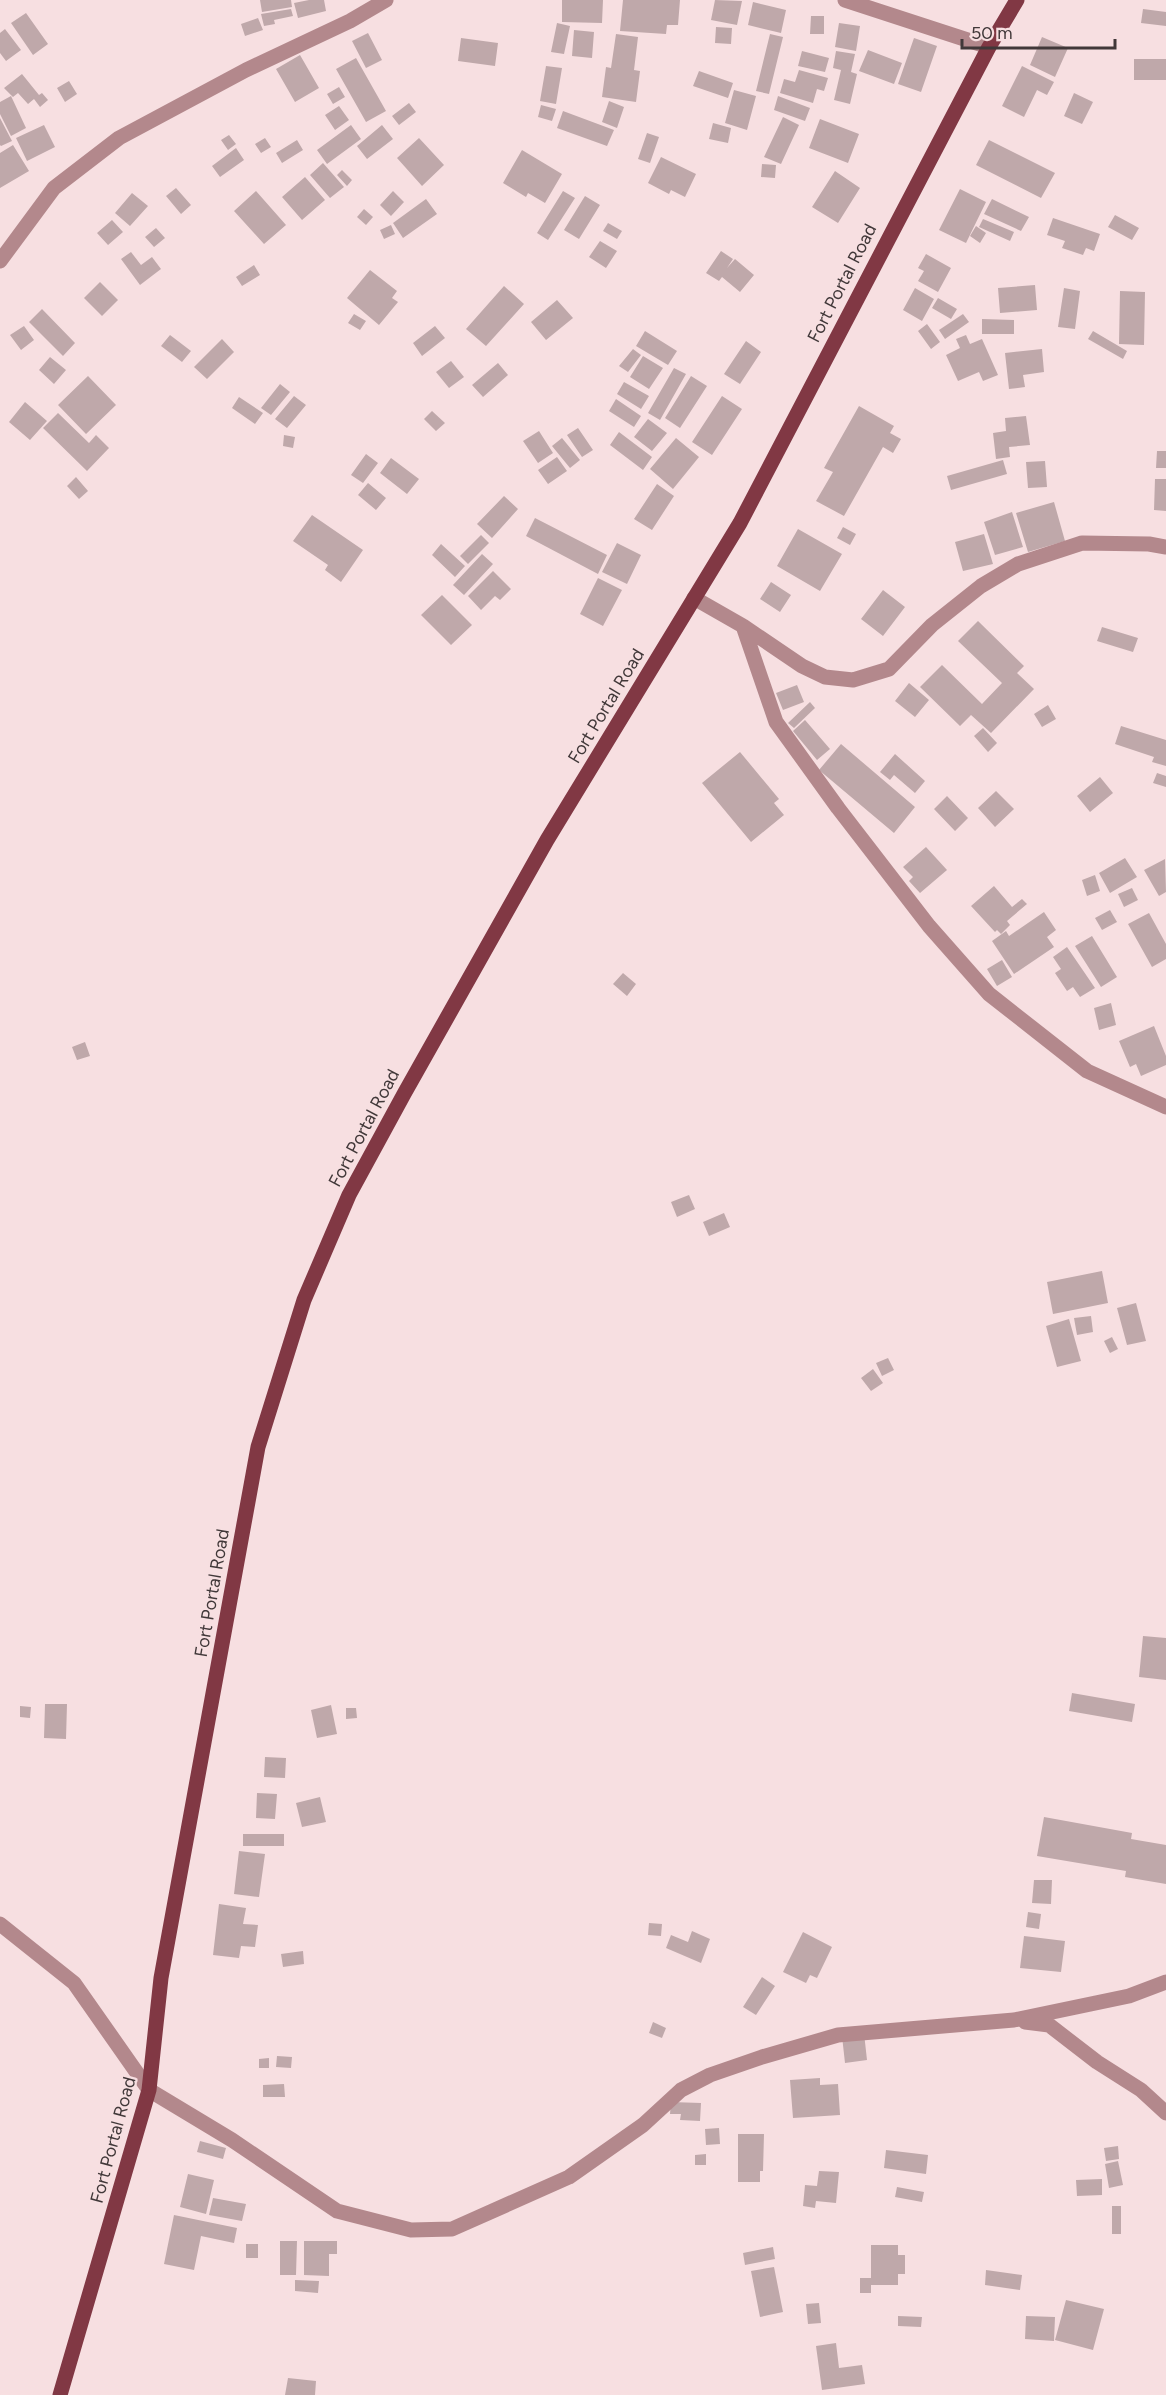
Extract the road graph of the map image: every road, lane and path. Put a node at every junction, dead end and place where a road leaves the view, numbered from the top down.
1 (386, 0) edge
2 (845, 0) edge
3 (1017, 0) edge
4 (989, 47) junction
5 (0, 261) edge
6 (1166, 548) edge
7 (694, 598) junction
8 (743, 626) junction
9 (1166, 1107) edge
10 (0, 1924) edge
11 (1166, 1982) edge
12 (1014, 2020) junction
13 (149, 2090) junction
14 (1166, 2113) edge
15 (60, 2395) edge

1 - 5 street
2 - 4 street
3 - 4 main road, Fort Portal Road
4 - 7 main road, Fort Portal Road
6 - 8 street
7 - 8 street
7 - 13 main road, Fort Portal Road
8 - 9 street
10 - 13 street
11 - 12 street
12 - 13 street
12 - 14 street
13 - 15 main road, Fort Portal Road

